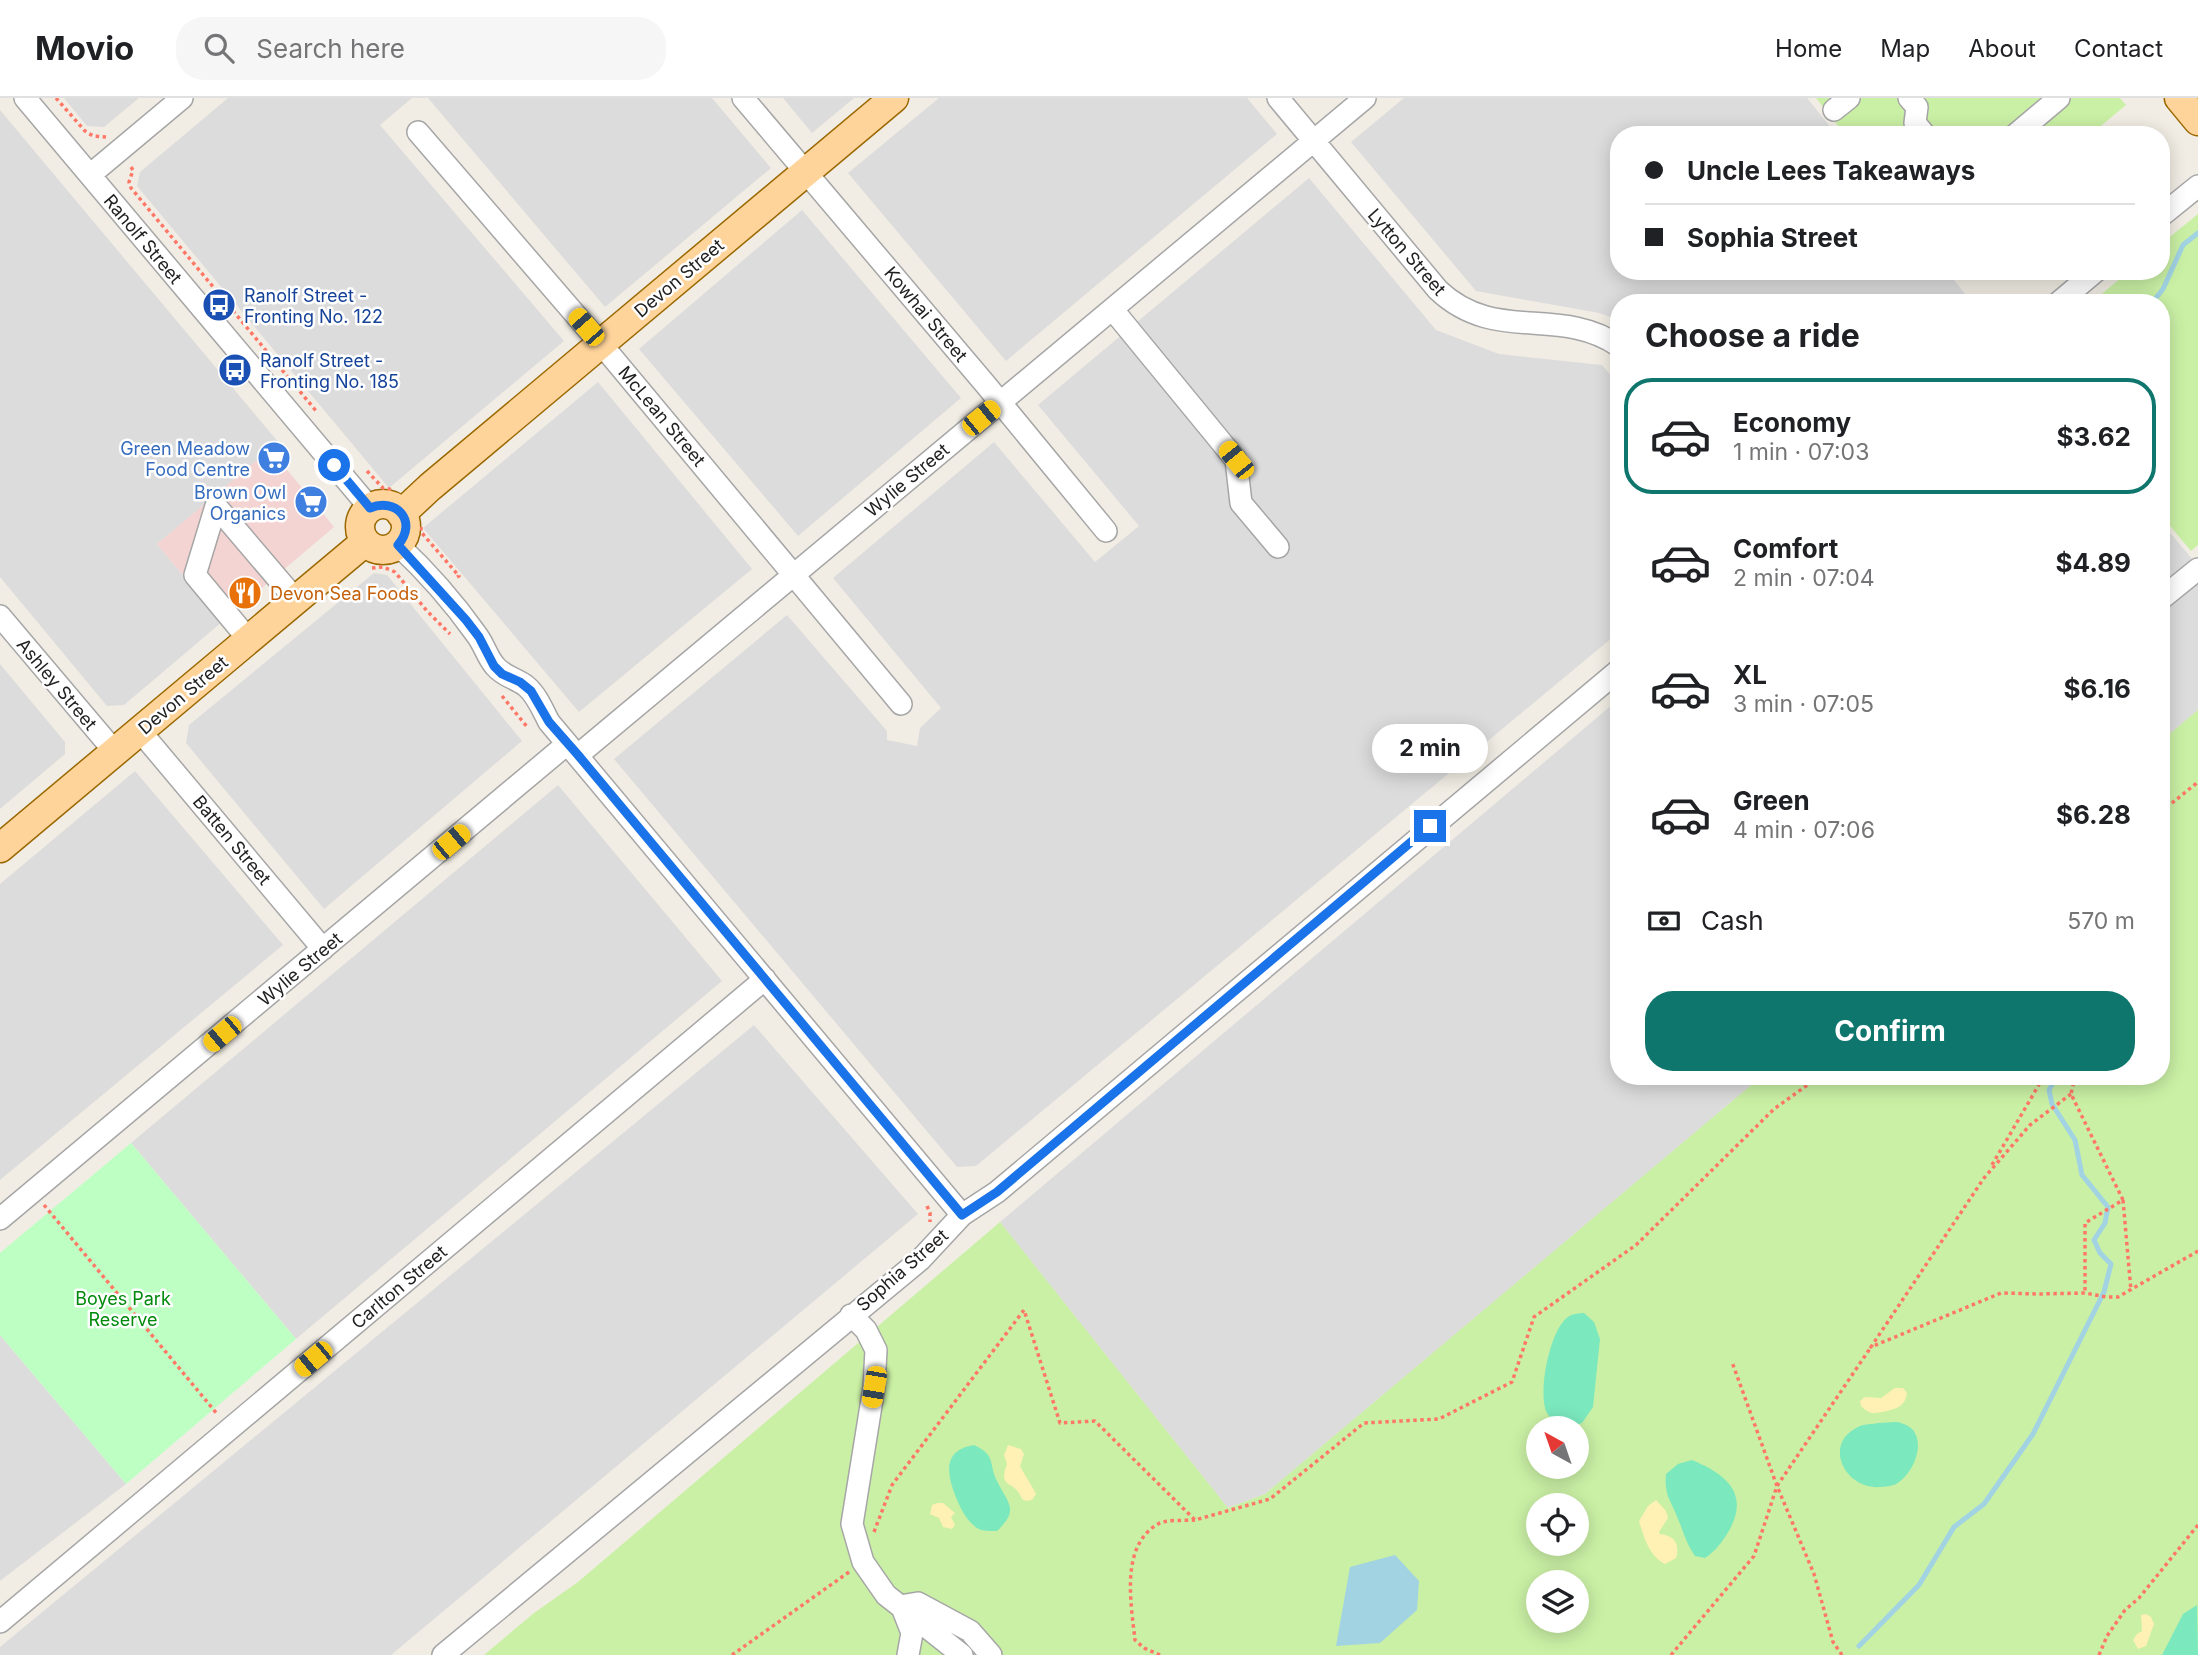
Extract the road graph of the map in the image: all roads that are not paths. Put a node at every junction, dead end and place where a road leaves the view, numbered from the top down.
1 (25, 98) edge
2 (182, 98) edge
3 (743, 98) edge
4 (894, 98) edge
5 (1278, 98) edge
6 (1365, 98) edge
7 (1909, 98) edge
8 (2059, 98) edge
9 (2179, 98) edge
10 (2198, 121) edge
11 (1918, 126) edge
12 (2026, 126) edge
13 (418, 132) dead end
14 (1314, 141) junction
15 (805, 172) junction
16 (90, 176) junction
17 (2198, 186) edge
18 (2170, 209) edge
19 (2085, 280) edge
20 (2069, 294) edge
21 (1113, 310) junction
22 (1610, 341) edge
23 (601, 344) junction
24 (1000, 402) junction
25 (370, 508) junction
26 (407, 509) junction
27 (1106, 531) dead end
28 (365, 542) junction
29 (398, 545) junction
30 (1278, 547) dead end
31 (2198, 569) edge
32 (794, 575) junction
33 (2170, 592) edge
34 (296, 600) junction
35 (0, 617) edge
36 (248, 640) junction
37 (1610, 678) edge
38 (901, 704) dead end
39 (140, 731) junction
40 (573, 749) junction
41 (115, 752) junction
42 (0, 848) edge
43 (323, 949) junction
44 (765, 979) junction
45 (962, 1215) junction
46 (0, 1219) edge
47 (851, 1315) junction
48 (900, 1606) junction
49 (0, 1622) edge
50 (443, 1655) edge
51 (908, 1655) edge
52 (962, 1655) edge
53 (991, 1655) edge

1 - 16 street, Ranolf Street
2 - 16 street
3 - 15 street, Kowhai Street
4 - 15 main road, Devon Street
5 - 14 street, Lytton Street
6 - 14 street, Wylie Street
7 - 11 street
8 - 12 street
9 - 10 main road
13 - 23 street, McLean Street
14 - 21 street, Wylie Street
14 - 22 street, Lytton Street
15 - 23 main road, Devon Street
15 - 24 street, Kowhai Street
16 - 25 street, Ranolf Street
17 - 18 street
19 - 20 street
21 - 24 street, Wylie Street
21 - 30 street
23 - 26 main road, Devon Street
23 - 32 street, McLean Street
24 - 27 street, Kowhai Street
24 - 32 street, Wylie Street
25 - 26 main road
25 - 28 main road
26 - 29 main road
28 - 29 main road
28 - 34 main road, Devon Street
29 - 40 street
31 - 33 street
32 - 38 street, McLean Street
32 - 40 street, Wylie Street
34 - 36 main road, Devon Street
34 - 36 street
35 - 41 street, Ashley Street
36 - 39 main road, Devon Street
37 - 45 street, Sophia Street
39 - 41 main road, Devon Street
39 - 43 street, Batten Street
40 - 43 street, Wylie Street
40 - 44 street
41 - 42 main road, Devon Street
43 - 46 street, Wylie Street
44 - 45 street
44 - 49 street, Carlton Street
45 - 47 street, Sophia Street
47 - 48 street
47 - 50 street, Sophia Street
48 - 51 street
48 - 52 street
48 - 53 street

